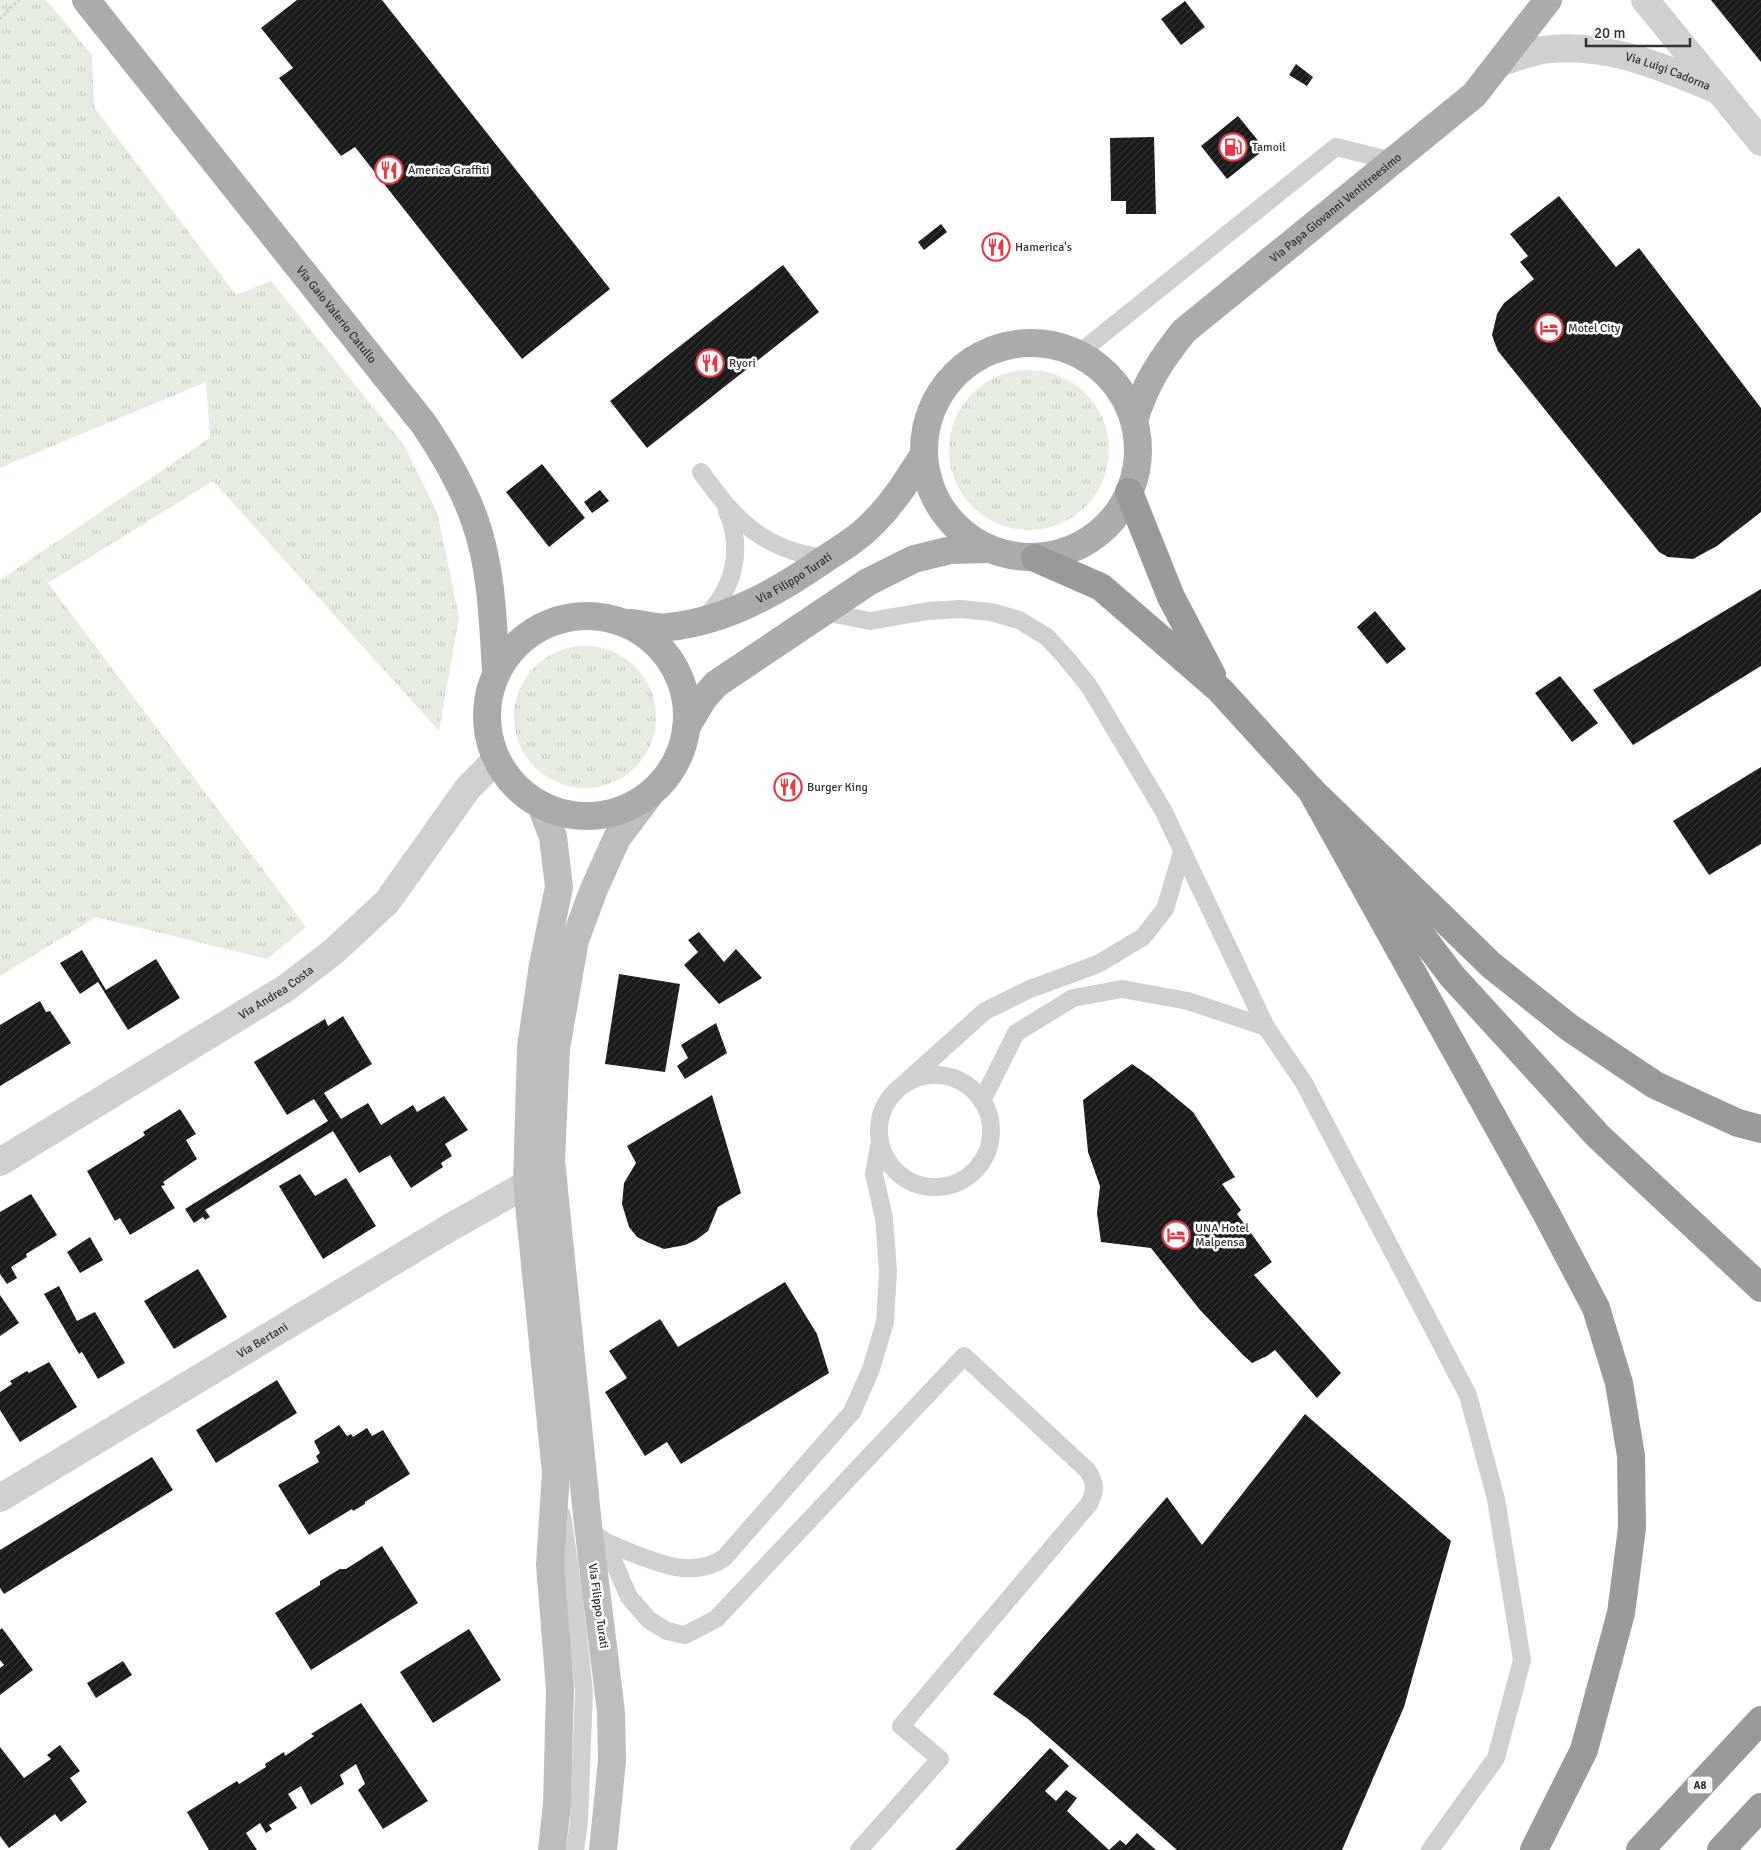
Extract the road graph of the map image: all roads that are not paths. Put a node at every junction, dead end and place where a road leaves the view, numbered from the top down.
1 (86, 0) edge
2 (1548, 0) edge
3 (1645, 0) edge
4 (1501, 62) junction
5 (1718, 90) junction
6 (1758, 133) edge
7 (1393, 161) junction
8 (1078, 354) junction
9 (1134, 421) junction
10 (924, 454) junction
11 (701, 472) dead end
12 (1129, 492) junction
13 (724, 504) junction
14 (989, 550) junction
15 (826, 558) junction
16 (1035, 558) junction
17 (824, 612) junction
18 (623, 622) junction
19 (699, 622) junction
20 (496, 672) junction
21 (1220, 690) junction
22 (686, 728) junction
23 (496, 760) junction
24 (1311, 790) junction
25 (648, 797) junction
26 (540, 805) junction
27 (1182, 852) junction
28 (1266, 1027) junction
29 (905, 1083) junction
30 (982, 1101) junction
31 (1761, 1129) edge
32 (880, 1142) junction
33 (0, 1162) edge
34 (527, 1184) junction
35 (1761, 1288) edge
36 (556, 1473) junction
37 (0, 1498) edge
38 (597, 1534) junction
39 (1761, 1720) edge
40 (1761, 1807) edge
41 (552, 1850) edge
42 (575, 1850) edge
43 (604, 1850) edge
44 (859, 1850) edge
45 (1430, 1850) edge
46 (1534, 1850) edge
47 (1640, 1850) edge
48 (1721, 1850) edge

1 - 20 main road, Via Gaio Valerio Catullo
2 - 4 main road, Via Papa Giovanni Ventitreesimo
3 - 5 street, Via Luigi Cadorna
4 - 5 street, Via Luigi Cadorna
4 - 7 main road, Via Papa Giovanni Ventitreesimo
5 - 6 street, Via Luigi Cadorna
7 - 8 lane
7 - 9 main road, Via Papa Giovanni Ventitreesimo
8 - 9 main road
8 - 10 main road
9 - 12 main road
10 - 14 main road
10 - 15 main road, Via Filippo Turati
11 - 13 lane
12 - 16 main road
12 - 21 highway
13 - 15 lane
13 - 19 lane
14 - 16 main road
14 - 17 main road
15 - 19 main road, Via Filippo Turati
16 - 21 highway
17 - 22 main road
17 - 27 lane
18 - 19 main road, Via Filippo Turati
18 - 20 main road
18 - 22 main road
20 - 23 main road
21 - 24 highway
22 - 25 main road
23 - 26 main road
23 - 33 street, Via Andrea Costa
24 - 31 highway
24 - 35 highway
24 - 46 highway
25 - 26 main road
25 - 38 main road, Via Filippo Turati
26 - 34 main road
27 - 28 lane
27 - 29 lane
28 - 30 lane
28 - 45 lane
29 - 30 lane
29 - 32 lane
30 - 32 lane
32 - 38 lane
34 - 36 main road
34 - 37 street, Via Bertani
36 - 41 main road
36 - 42 lane
38 - 43 main road, Via Filippo Turati
38 - 44 lane
39 - 47 highway, A8
40 - 48 highway

